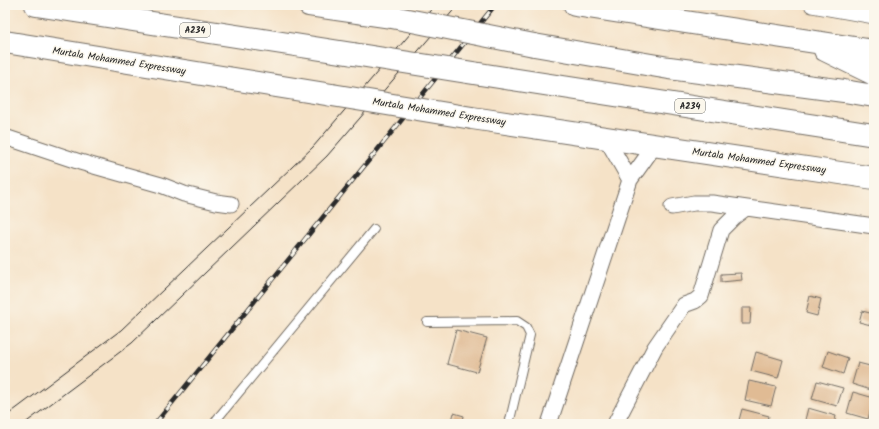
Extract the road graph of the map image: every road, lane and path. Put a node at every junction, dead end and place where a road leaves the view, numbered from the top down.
1 (36, 5) edge
2 (309, 5) edge
3 (575, 5) edge
4 (812, 5) edge
5 (874, 16) edge
6 (805, 40) junction
7 (5, 42) edge
8 (874, 51) edge
9 (874, 74) edge
10 (874, 96) edge
11 (874, 135) edge
12 (5, 137) edge
13 (606, 138) junction
14 (656, 145) junction
15 (874, 178) edge
16 (630, 180) junction
17 (231, 204) dead end
18 (672, 207) dead end
19 (746, 208) junction
20 (874, 226) edge
21 (374, 229) dead end
22 (427, 322) dead end
23 (214, 424) edge
24 (509, 424) edge
25 (549, 424) edge
26 (615, 424) edge

1 - 11 highway, A234, bridge
2 - 10 highway, bridge
3 - 6 highway
4 - 5 street
6 - 8 highway
6 - 9 highway
7 - 13 highway, Murtala Mohammed Expressway, bridge
12 - 17 street
13 - 14 highway, Murtala Mohammed Expressway
13 - 16 street
14 - 15 highway, Murtala Mohammed Expressway
14 - 16 street
16 - 25 street
18 - 19 street
19 - 20 street
19 - 26 street
21 - 23 lane
22 - 24 lane

